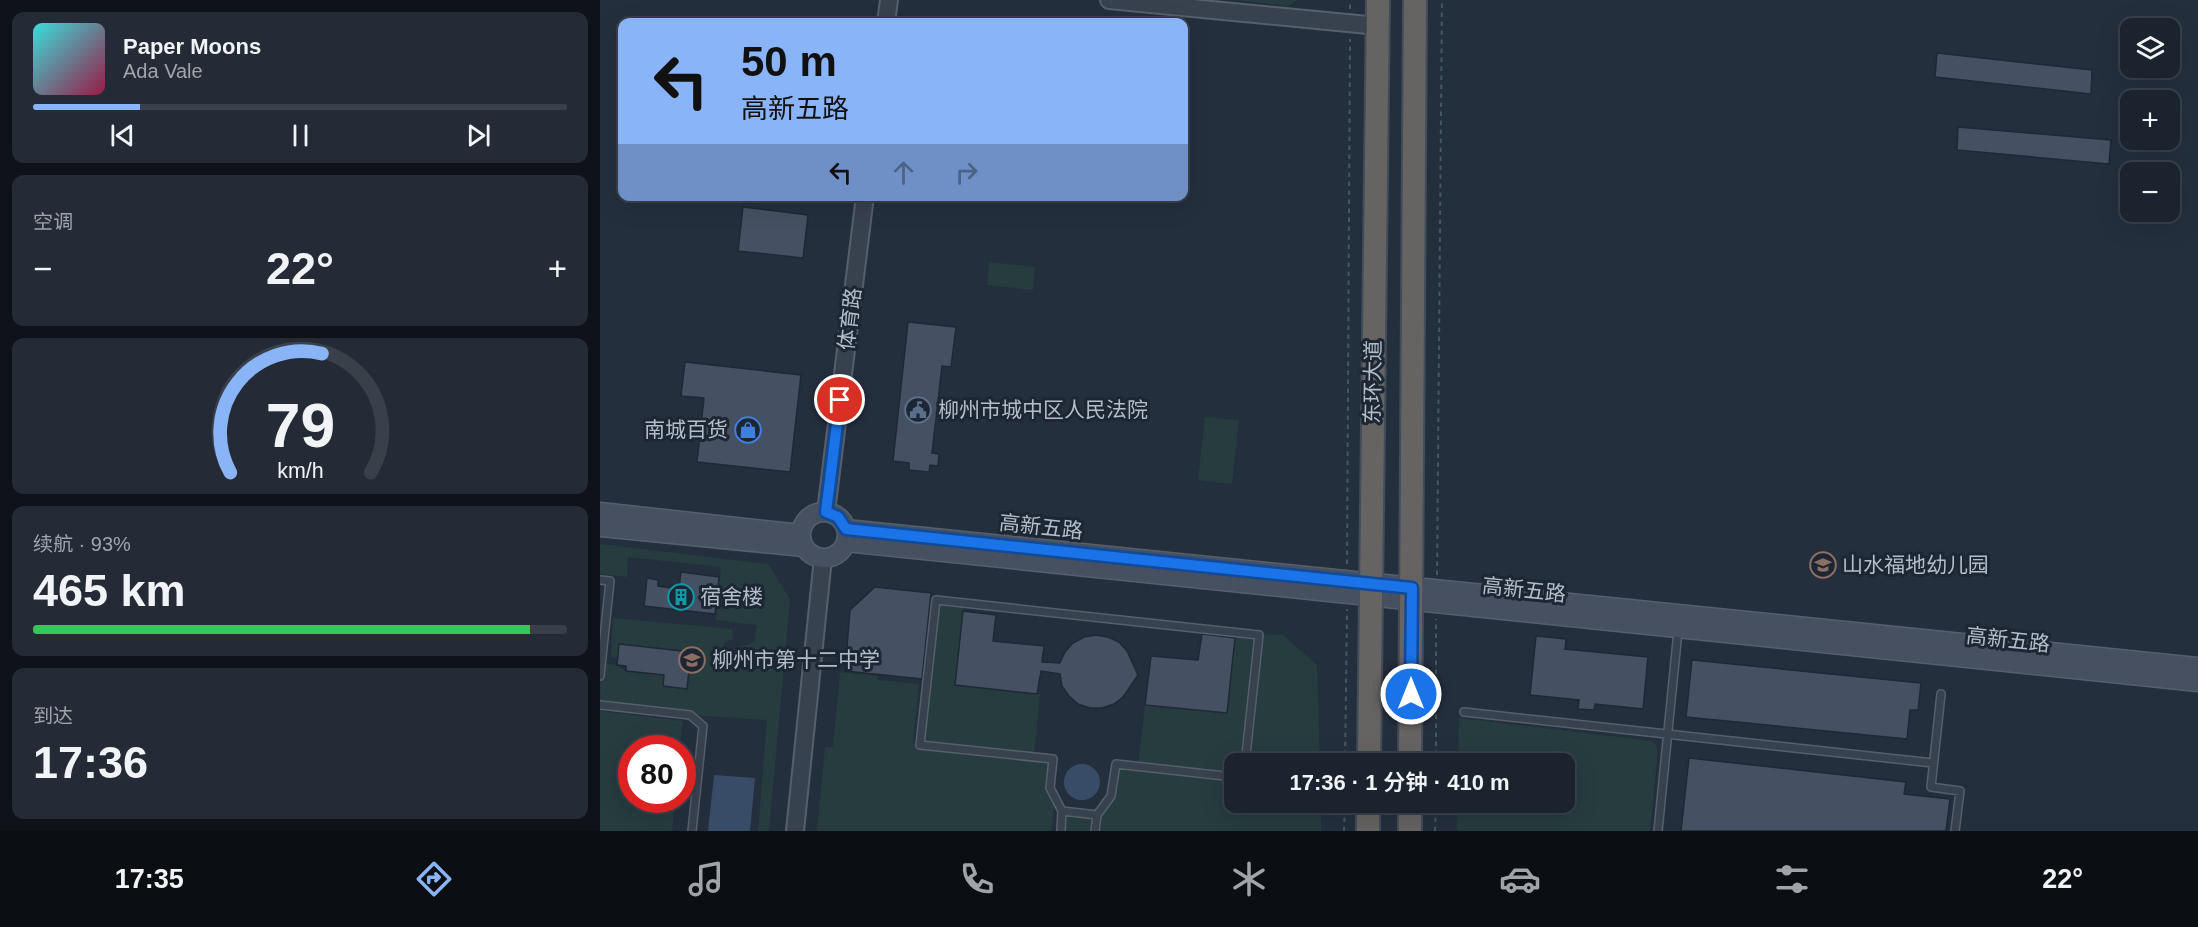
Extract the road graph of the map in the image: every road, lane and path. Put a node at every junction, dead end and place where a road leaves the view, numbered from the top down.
1 (889, 0) edge
2 (1109, 0) edge
3 (1350, 0) edge
4 (1378, 0) edge
5 (1415, 0) edge
6 (1442, 0) edge
7 (887, 18) edge
8 (1350, 22) junction
9 (1378, 26) junction
10 (864, 201) edge
11 (600, 512) edge
12 (826, 512) junction
13 (600, 527) edge
14 (846, 536) junction
15 (803, 541) junction
16 (823, 558) junction
17 (600, 580) edge
18 (1347, 588) junction
19 (1370, 590) junction
20 (1412, 594) junction
21 (1437, 597) junction
22 (1678, 629) junction
23 (2198, 667) edge
24 (600, 676) edge
25 (2198, 682) edge
26 (1941, 694) dead end
27 (600, 705) edge
28 (1464, 712) dead end
29 (1668, 734) junction
30 (1246, 753) edge
31 (1345, 753) edge
32 (1369, 753) edge
33 (1410, 753) edge
34 (1436, 753) edge
35 (1933, 763) junction
36 (1224, 776) edge
37 (1062, 812) junction
38 (1345, 813) edge
39 (1368, 813) edge
40 (1410, 813) edge
41 (1436, 813) edge
42 (1096, 815) junction
43 (692, 831) edge
44 (795, 831) edge
45 (1061, 831) edge
46 (1095, 831) edge
47 (1344, 831) edge
48 (1368, 831) edge
49 (1410, 831) edge
50 (1436, 831) edge
51 (1658, 831) edge
52 (1955, 831) edge

1 - 7 street
2 - 8 street
3 - 8 path
4 - 9 highway, 东环大道
5 - 20 highway, 东环大道
6 - 21 path
8 - 9 street
8 - 18 path
9 - 19 highway, 东环大道
10 - 12 street, 体育路
11 - 15 main road
12 - 14 main road
12 - 15 main road
13 - 15 main road
14 - 16 main road
14 - 18 main road, 高新五路
15 - 16 main road
16 - 44 street
17 - 24 lane
18 - 19 main road, 高新五路
18 - 31 path
19 - 20 main road, 高新五路
19 - 32 highway, 东环大道
20 - 21 main road, 高新五路
20 - 33 highway, 东环大道
21 - 22 main road, 高新五路
21 - 23 main road, 高新五路
21 - 34 path
22 - 25 main road, 高新五路
22 - 29 lane
26 - 35 lane
27 - 43 lane
28 - 29 lane
29 - 35 lane
29 - 51 lane
30 - 37 lane
35 - 52 lane
36 - 42 lane
37 - 42 lane
37 - 45 lane
38 - 47 path
39 - 48 highway
40 - 49 highway
41 - 50 path
42 - 46 lane

